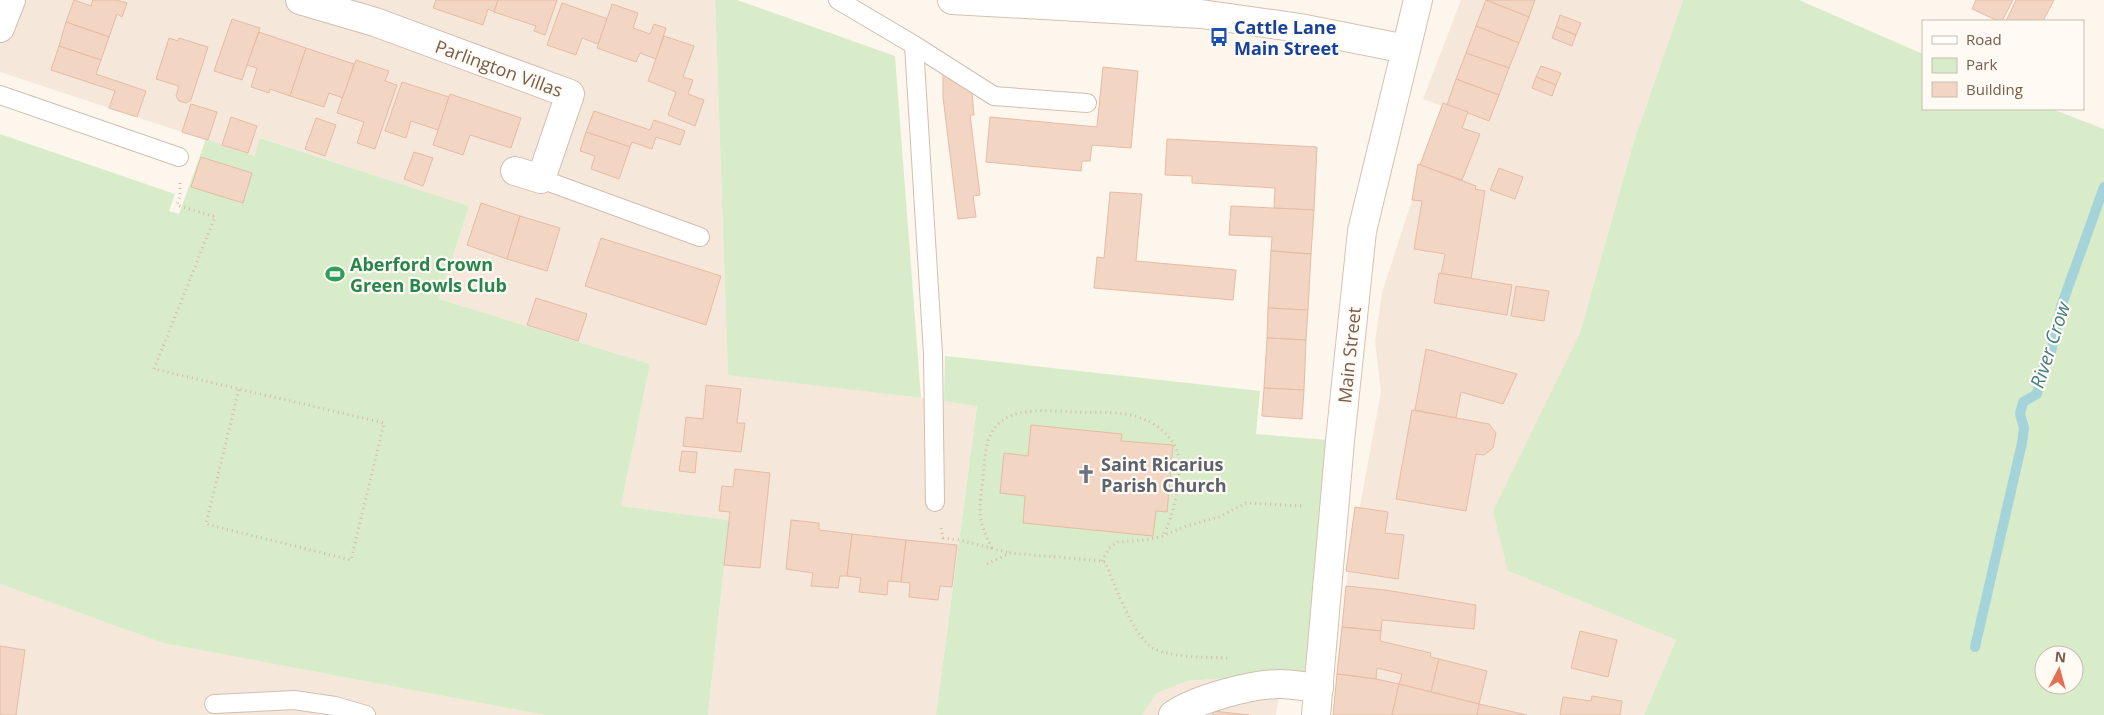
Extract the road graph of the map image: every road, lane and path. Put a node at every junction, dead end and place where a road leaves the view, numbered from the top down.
1 (11, 0) edge
2 (300, 0) edge
3 (838, 0) edge
4 (952, 0) edge
5 (1418, 0) edge
6 (1202, 7) edge
7 (379, 11) edge
8 (0, 28) edge
9 (914, 45) junction
10 (1406, 49) junction
11 (0, 95) edge
12 (1087, 103) dead end
13 (179, 157) joint
14 (515, 171) dead end
15 (541, 179) junction
16 (700, 237) dead end
17 (239, 389) junction
18 (935, 502) joint
19 (1334, 507) junction
20 (1163, 536) junction
21 (992, 548) junction
22 (1010, 553) junction
23 (1102, 560) junction
24 (987, 564) dead end
25 (1237, 659) dead end
26 (1319, 688) junction
27 (214, 704) dead end
28 (366, 715) edge
29 (1173, 715) edge
30 (1316, 715) edge

1 - 8 street
2 - 7 street, Parlington Villas
3 - 9 lane
4 - 6 street
5 - 10 street, Main Street
6 - 10 street
7 - 15 street, Parlington Villas
9 - 12 lane
9 - 18 lane
10 - 19 street, Main Street
11 - 13 lane
13 - 17 path
14 - 15 street
15 - 16 lane
17 - 17 path
18 - 21 path
19 - 20 path
19 - 26 street, Main Street
20 - 21 path
20 - 23 path
21 - 22 path
22 - 23 path
22 - 24 path
23 - 25 path
26 - 29 street
26 - 30 street, Main Street
27 - 28 lane

